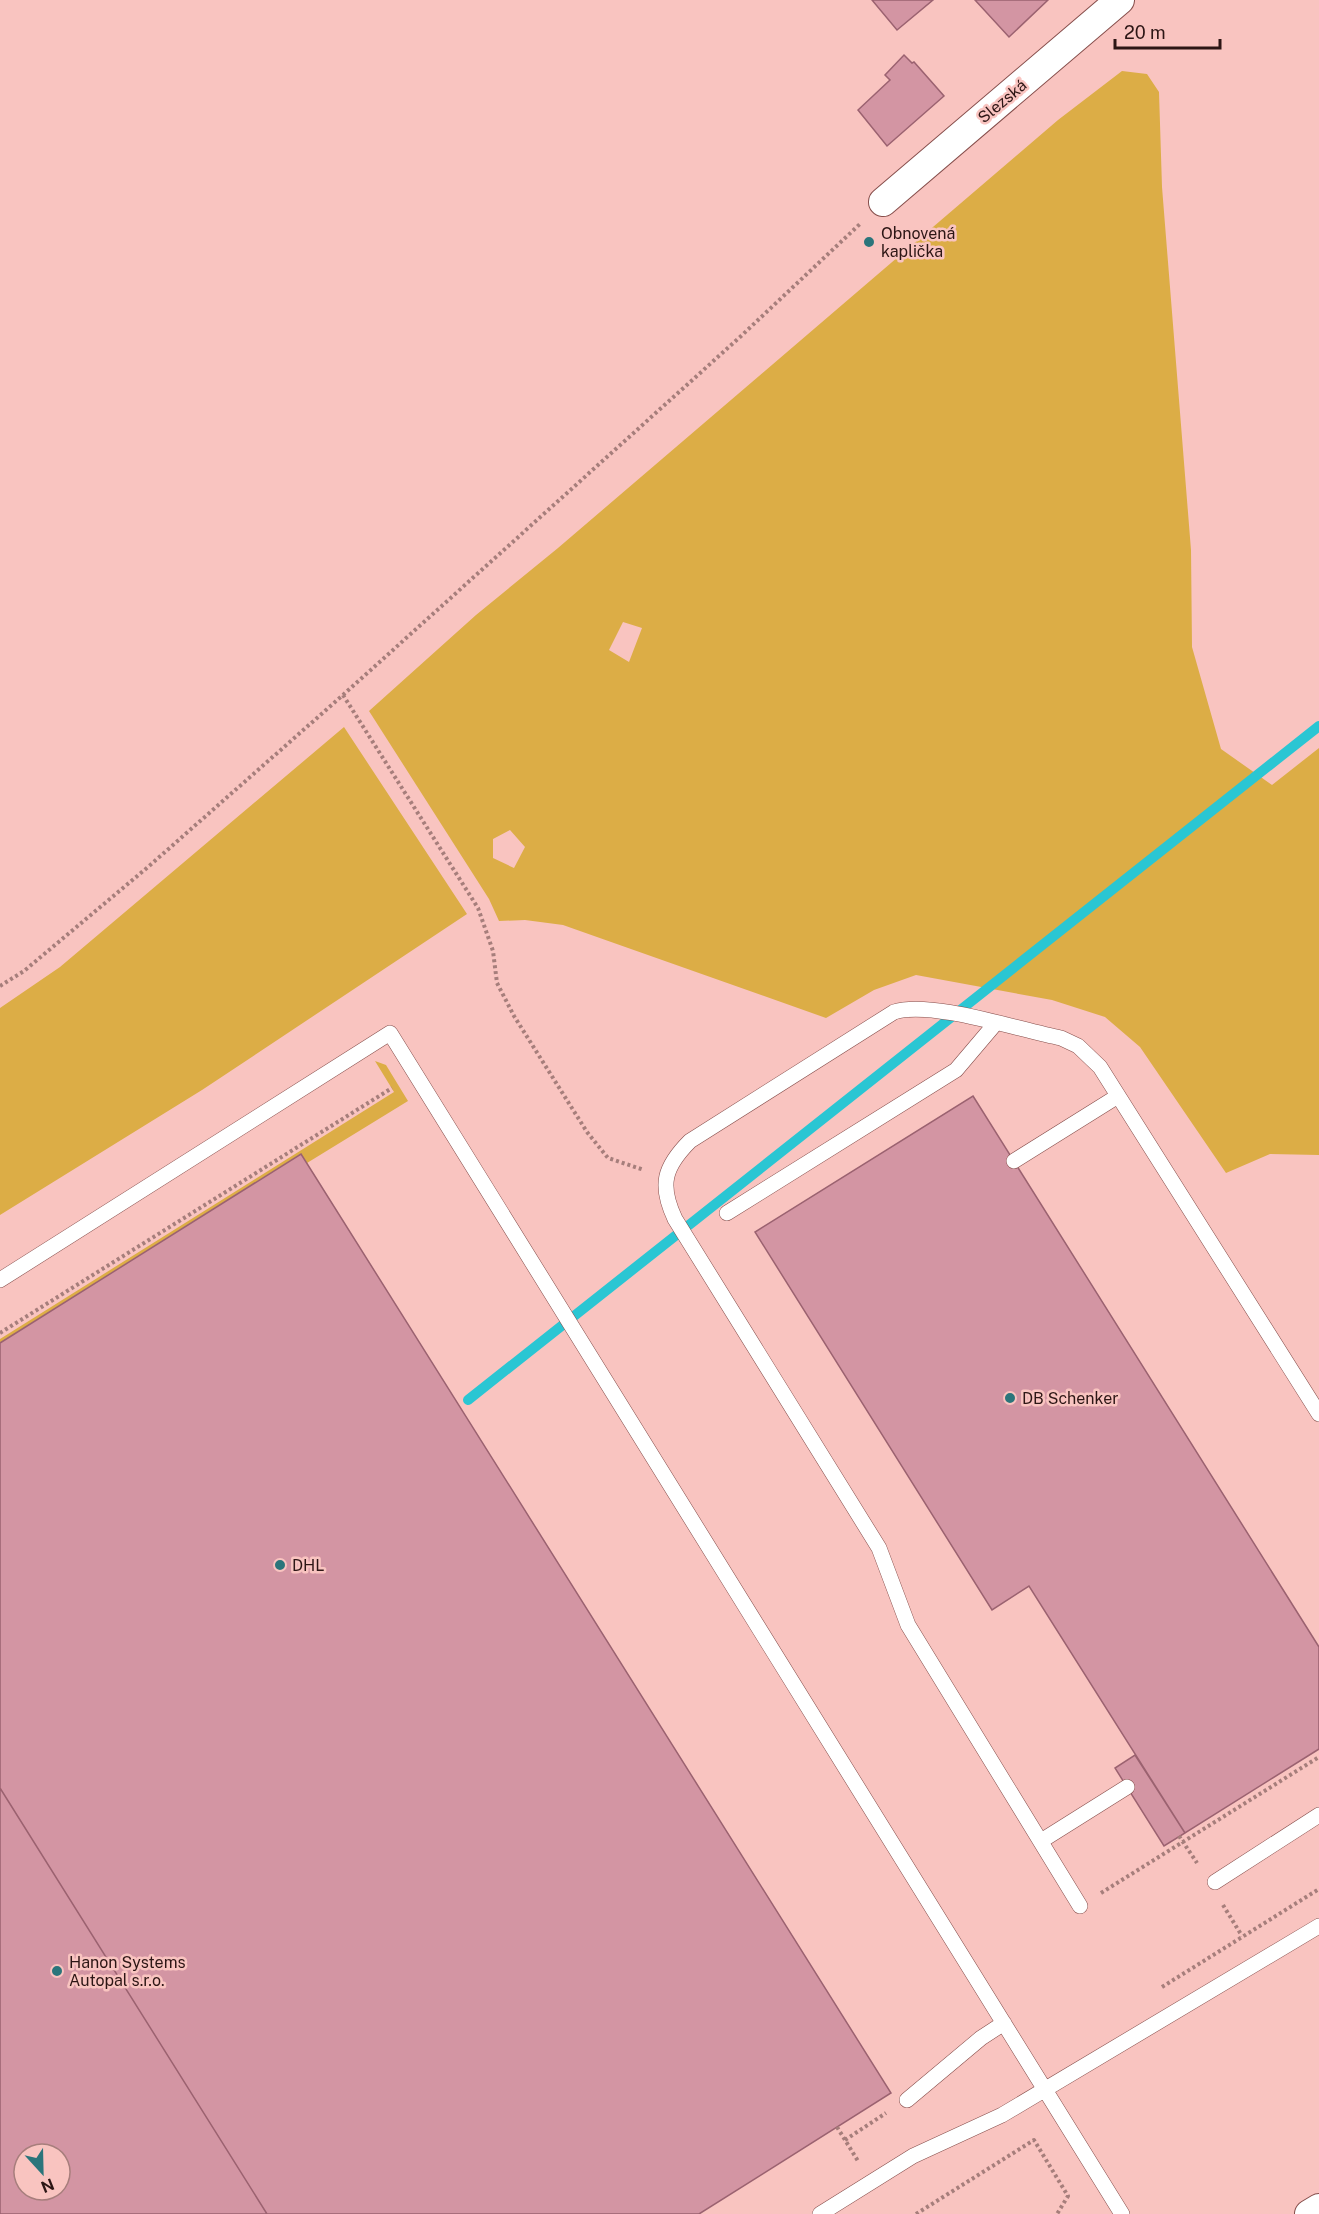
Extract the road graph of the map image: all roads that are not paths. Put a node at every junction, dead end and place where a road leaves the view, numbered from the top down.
1 (1120, 0) edge
2 (883, 202) road end
3 (995, 1024) junction
4 (1118, 1096) junction
5 (1014, 1161) dead end
6 (727, 1214) dead end
7 (0, 1280) edge
8 (1319, 1414) edge
9 (1127, 1787) dead end
10 (1319, 1815) edge
11 (1041, 1841) junction
12 (1215, 1882) dead end
13 (1080, 1906) road end
14 (1319, 1926) edge
15 (1004, 2023) junction
16 (1045, 2090) junction
17 (907, 2100) road end
18 (1319, 2208) edge
19 (820, 2214) edge
20 (1122, 2214) edge
21 (1309, 2214) edge

1 - 2 street, Slezská
3 - 4 lane
3 - 6 lane
3 - 11 lane
4 - 5 lane
4 - 8 lane
7 - 15 lane
9 - 11 lane
10 - 12 lane
11 - 13 lane
14 - 16 lane
15 - 16 lane
15 - 17 lane
16 - 19 lane
16 - 20 lane
18 - 21 street

